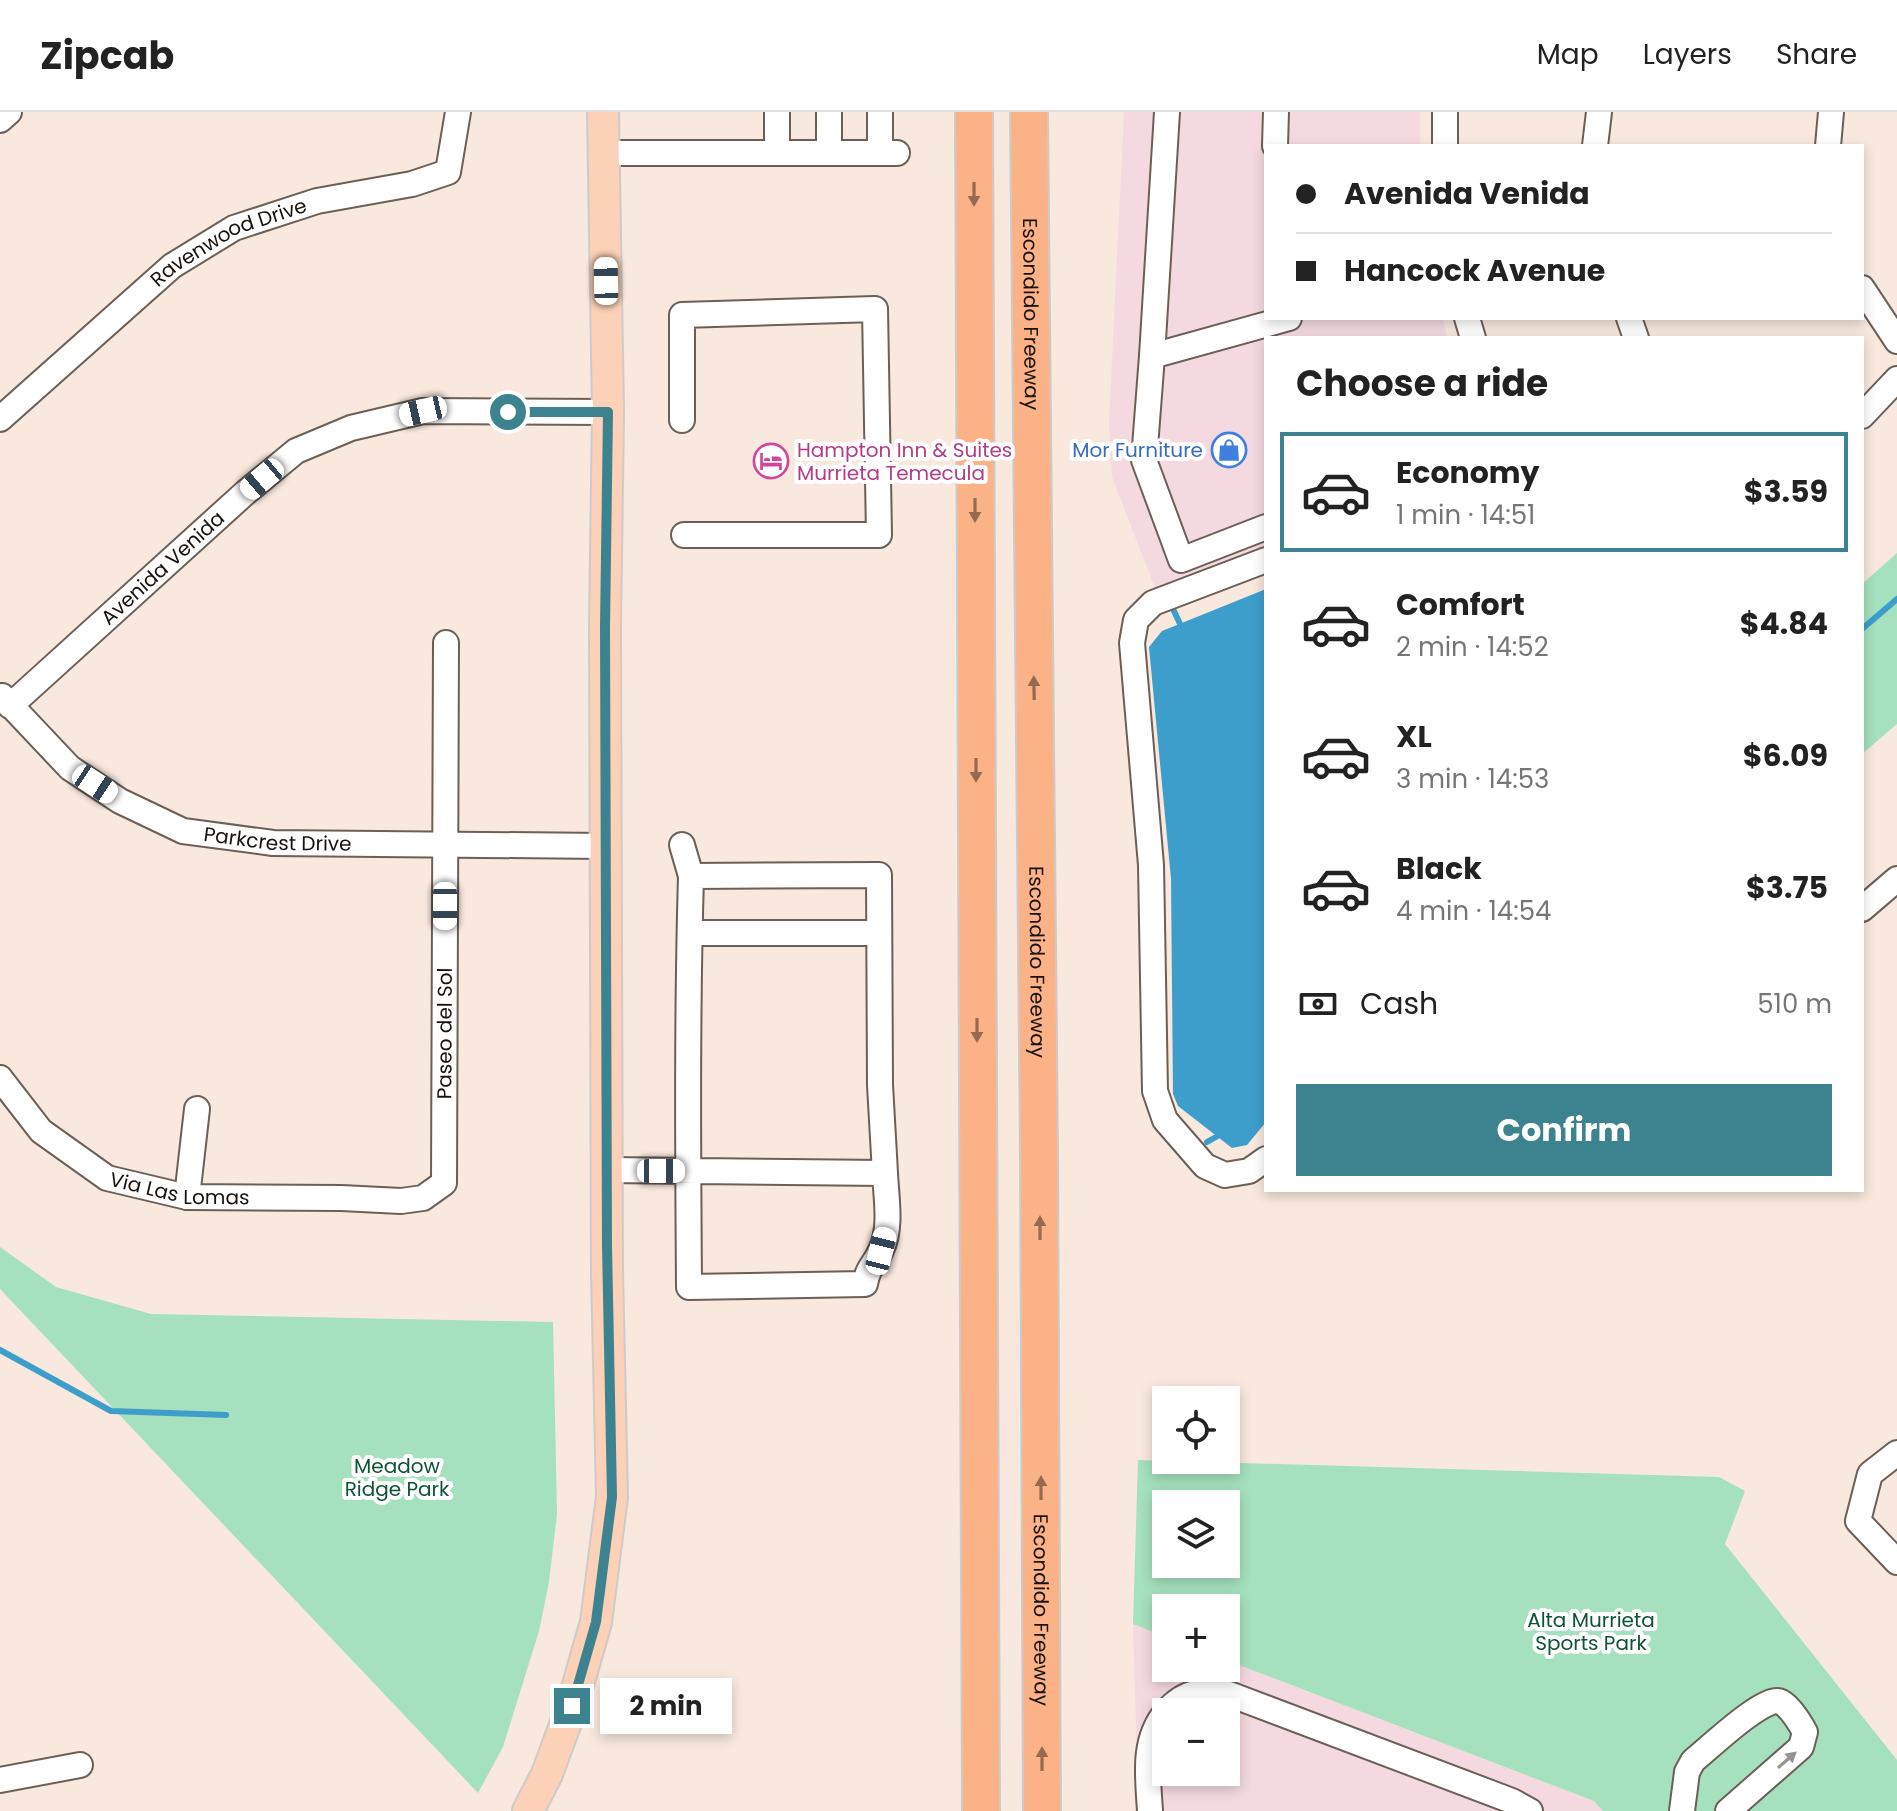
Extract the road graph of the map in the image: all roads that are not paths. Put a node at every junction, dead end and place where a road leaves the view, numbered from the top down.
1 (9, 112) edge
2 (458, 112) edge
3 (603, 112) edge
4 (777, 112) edge
5 (829, 112) edge
6 (880, 112) edge
7 (1029, 112) edge
8 (1045, 112) edge
9 (1167, 112) edge
10 (1276, 112) edge
11 (1445, 112) edge
12 (1599, 112) edge
13 (1831, 112) edge
14 (973, 113) edge
15 (0, 120) edge
16 (1275, 144) edge
17 (1445, 144) edge
18 (1595, 144) edge
19 (1828, 144) edge
20 (603, 153) junction
21 (777, 153) junction
22 (829, 153) junction
23 (1029, 187) junction
24 (1864, 291) edge
25 (1278, 320) edge
26 (1897, 341) edge
27 (1152, 356) junction
28 (1897, 379) edge
29 (608, 412) junction
30 (1864, 414) edge
31 (0, 419) edge
32 (682, 420) dead end
33 (1264, 528) edge
34 (684, 535) dead end
35 (1264, 561) edge
36 (446, 643) dead end
37 (5, 700) edge
38 (445, 844) junction
39 (682, 845) dead end
40 (606, 846) junction
41 (691, 876) junction
42 (1897, 879) edge
43 (1864, 907) edge
44 (690, 933) junction
45 (879, 933) junction
46 (0, 1078) edge
47 (197, 1109) dead end
48 (1264, 1160) edge
49 (607, 1170) junction
50 (688, 1171) junction
51 (885, 1173) junction
52 (187, 1197) junction
53 (401, 1201) joint
54 (1897, 1453) edge
55 (1896, 1560) edge
56 (1182, 1698) edge
57 (1240, 1698) edge
58 (1240, 1698) edge
59 (1152, 1736) edge
60 (80, 1765) dead end
61 (0, 1780) edge
62 (528, 1811) edge
63 (981, 1811) edge
64 (1042, 1811) edge
65 (1150, 1811) edge
66 (1530, 1811) edge
67 (1682, 1811) edge
68 (1728, 1811) edge

1 - 15 street
2 - 31 street, Ravenwood Drive
3 - 20 main road
4 - 21 street
5 - 22 street
6 - 22 street
7 - 23 highway, Escondido Freeway
8 - 23 highway
9 - 27 street
10 - 16 street
11 - 17 street
12 - 18 street
13 - 19 street
14 -> 63 highway
20 - 21 street
20 - 29 main road
21 - 22 street
64 -> 23 highway, Escondido Freeway
24 - 26 street
25 - 27 street
27 - 33 street
28 - 30 street
29 - 37 street, Avenida Venida
29 - 40 main road
32 - 34 street
35 - 48 street
36 - 38 street, Paseo del Sol
37 - 38 street, Parkcrest Drive
38 - 40 street, Parkcrest Drive
38 - 53 street, Paseo del Sol
39 - 41 street
40 - 49 main road
41 - 44 street
41 - 45 street
42 - 43 street
44 - 45 street
44 - 50 street
45 - 51 street
46 - 52 street, Via Las Lomas
47 - 52 street
49 - 50 street
49 - 62 main road
50 - 51 street
50 - 51 street
52 - 53 street, Via Las Lomas
54 - 55 street
56 - 57 street
58 - 66 street
59 - 65 street
60 - 61 street
68 -> 67 street

